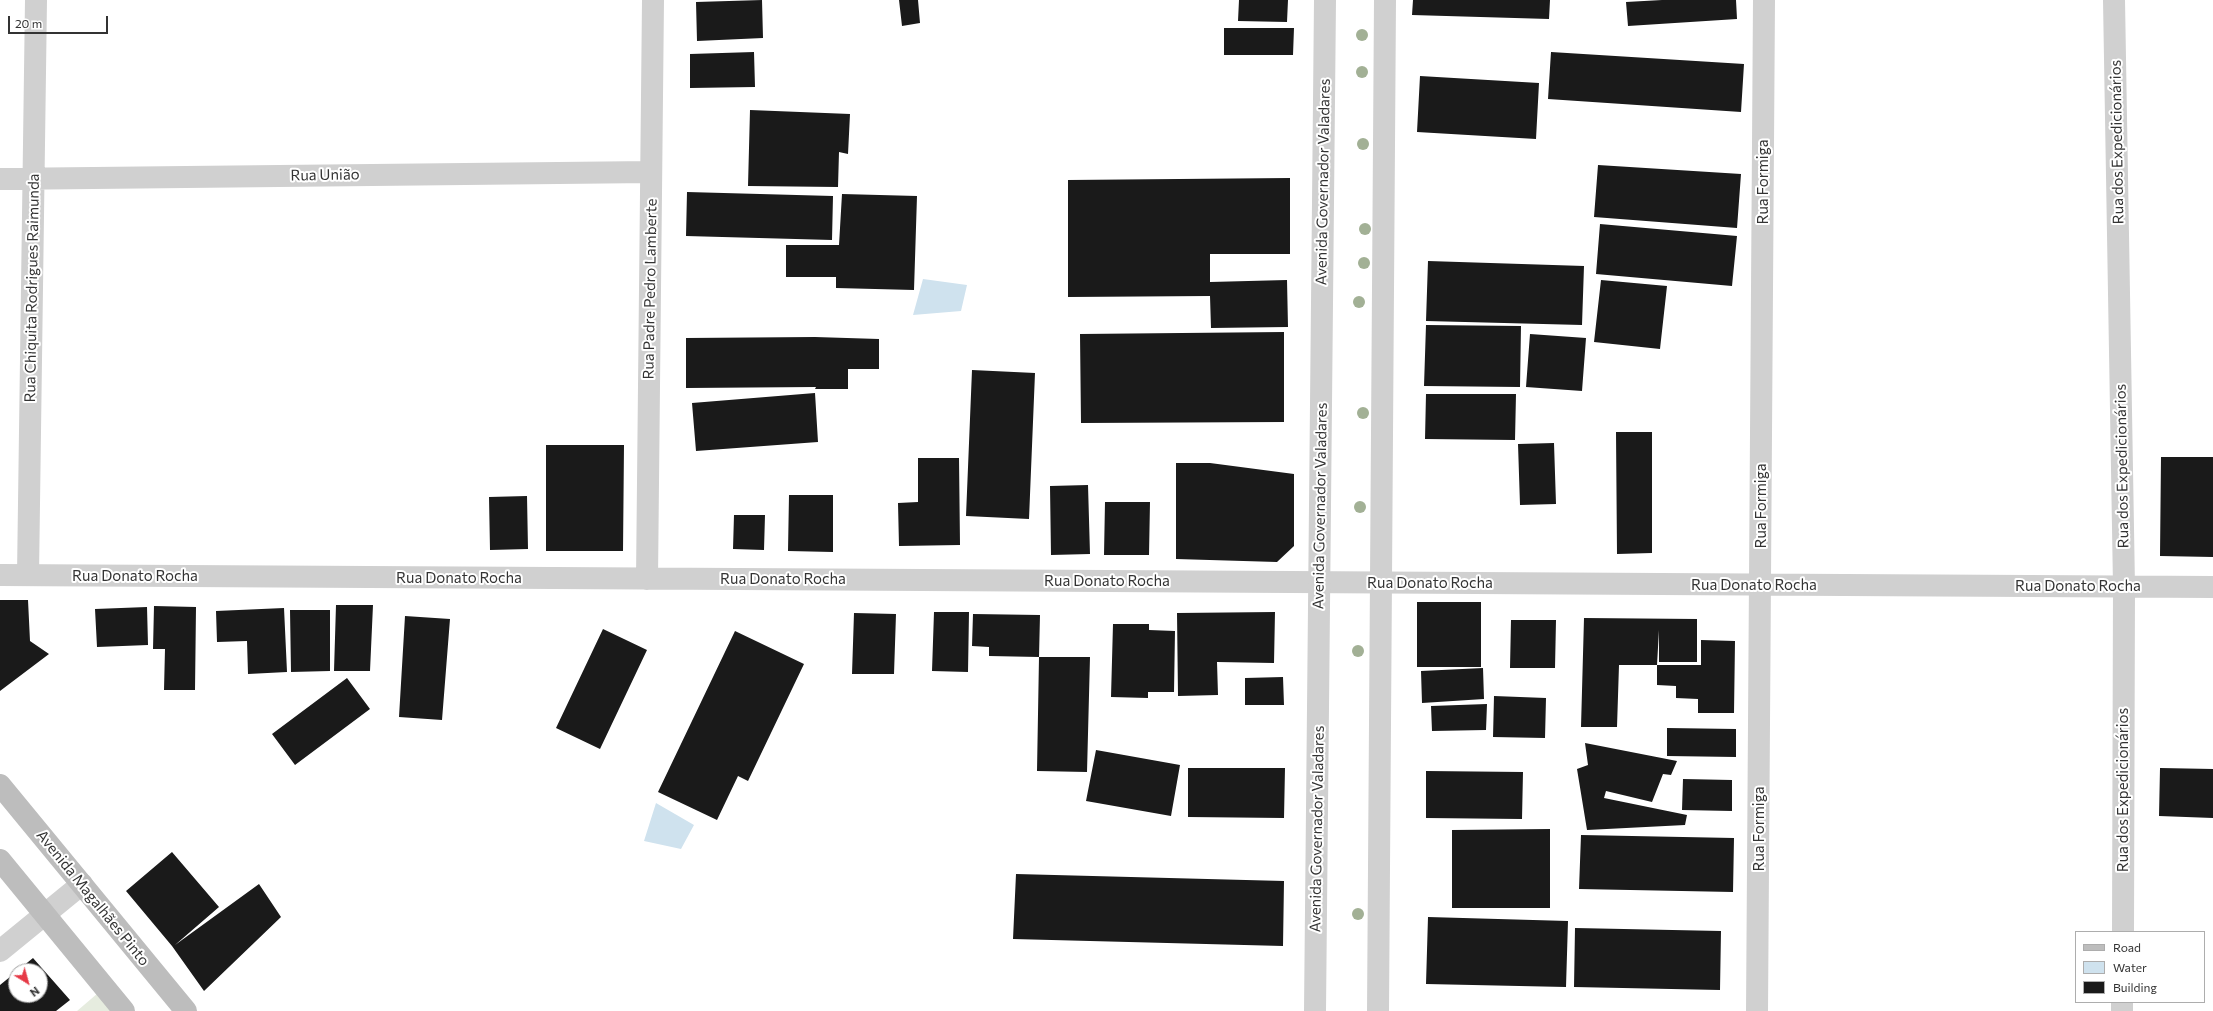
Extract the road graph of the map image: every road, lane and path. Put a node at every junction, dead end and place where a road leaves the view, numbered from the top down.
1 (36, 0) edge
2 (652, 0) edge
3 (1325, 0) edge
4 (1385, 0) edge
5 (1764, 0) edge
6 (2114, 0) edge
7 (651, 172) junction
8 (0, 179) edge
9 (34, 179) junction
10 (0, 575) edge
11 (28, 575) junction
12 (647, 579) junction
13 (1319, 582) junction
14 (1381, 582) junction
15 (1760, 585) junction
16 (2124, 586) junction
17 (2213, 587) edge
18 (0, 785) edge
19 (0, 860) edge
20 (82, 884) junction
21 (45, 914) junction
22 (2123, 931) edge
23 (0, 951) edge
24 (124, 1011) edge
25 (186, 1011) edge
26 (1315, 1011) edge
27 (1378, 1011) edge
28 (1757, 1011) edge

1 - 9 street, Rua Chiquita Rodrigues Raimunda
2 - 7 street, Rua Padre Pedro Lamberte
3 - 13 street, Avenida Governador Valadares
4 - 14 street
5 - 15 street, Rua Formiga
6 - 16 street, Rua dos Expedicionários
7 - 9 street, Rua União
7 - 12 street, Rua Padre Pedro Lamberte
8 - 9 street, Rua União
9 - 11 street, Rua Chiquita Rodrigues Raimunda
10 - 11 street, Rua Donato Rocha
11 - 12 street, Rua Donato Rocha
12 - 13 street, Rua Donato Rocha
13 - 14 street, Rua Donato Rocha
13 - 26 street, Avenida Governador Valadares
14 - 15 street, Rua Donato Rocha
14 - 27 street
15 - 16 street, Rua Donato Rocha
15 - 28 street, Rua Formiga
16 - 17 street, Rua Donato Rocha
16 - 22 street, Rua dos Expedicionários
18 - 20 main road, Avenida Magalhães Pinto
19 - 21 main road
20 - 21 street
20 - 25 main road, Avenida Magalhães Pinto
21 - 23 street
21 - 24 main road

